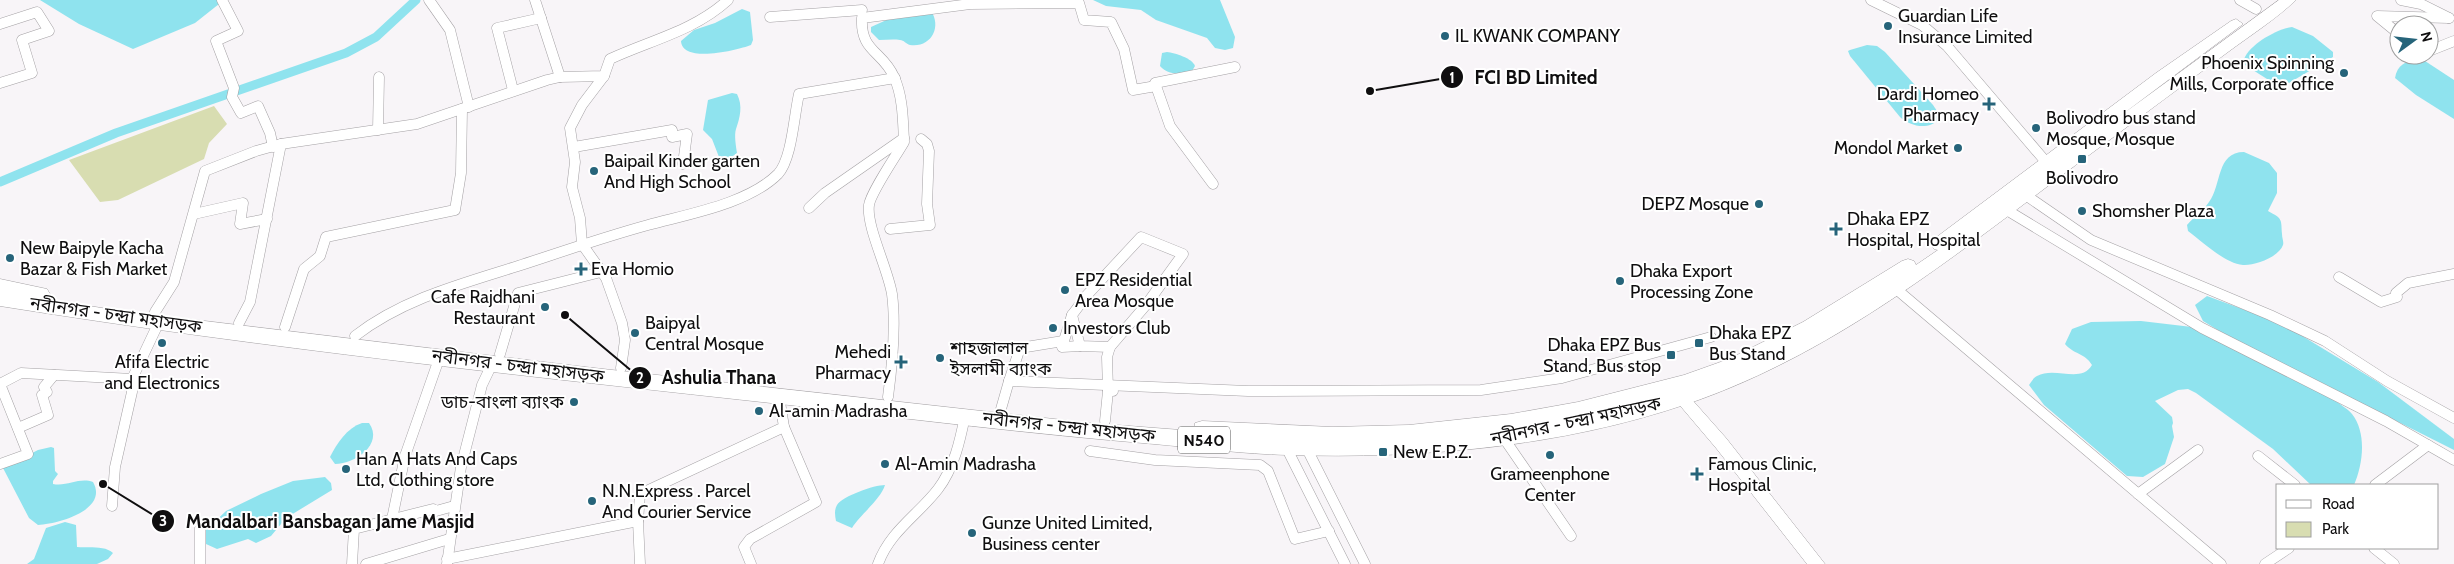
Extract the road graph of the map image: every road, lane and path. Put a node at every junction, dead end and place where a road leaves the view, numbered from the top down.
1 (222, 0) edge
2 (429, 0) edge
3 (535, 0) edge
4 (728, 0) edge
5 (862, 0) edge
6 (1871, 0) edge
7 (2240, 0) edge
8 (2288, 0) edge
9 (2401, 0) edge
10 (2263, 5) edge
11 (862, 14) junction
12 (770, 17) dead end
13 (2389, 17) edge
14 (541, 18) junction
15 (2439, 19) edge
16 (2452, 20) edge
17 (0, 24) edge
18 (2389, 26) edge
19 (2454, 40) edge
20 (2439, 47) edge
21 (1235, 67) dead end
22 (604, 76) junction
23 (379, 77) dead end
24 (560, 77) junction
25 (894, 78) junction
26 (0, 83) edge
27 (1156, 86) junction
28 (513, 90) junction
29 (466, 108) junction
30 (378, 130) junction
31 (904, 138) junction
32 (921, 139) dead end
33 (277, 145) junction
34 (574, 147) junction
35 (2046, 162) junction
36 (683, 164) dead end
37 (1213, 184) dead end
38 (2024, 194) junction
39 (808, 208) dead end
40 (2005, 209) junction
41 (194, 214) junction
42 (267, 219) junction
43 (890, 229) dead end
44 (582, 244) junction
45 (601, 272) junction
46 (2454, 274) edge
47 (2339, 277) dead end
48 (0, 286) edge
49 (1895, 288) junction
50 (0, 299) edge
51 (1072, 315) junction
52 (157, 317) junction
53 (239, 323) junction
54 (285, 328) junction
55 (355, 336) junction
56 (1711, 337) dead end
57 (1063, 341) junction
58 (1080, 346) junction
59 (1110, 348) junction
60 (440, 356) junction
61 (496, 358) junction
62 (621, 368) junction
63 (54, 374) junction
64 (132, 379) junction
65 (1009, 381) junction
66 (1108, 388) junction
67 (779, 396) junction
68 (888, 397) junction
69 (1682, 398) junction
70 (1002, 409) junction
71 (966, 416) junction
72 (2454, 418) edge
73 (1105, 421) junction
74 (784, 427) junction
75 (18, 428) junction
76 (1503, 437) junction
77 (2428, 445) junction
78 (1286, 447) junction
79 (1306, 447) junction
80 (2198, 450) dead end
81 (1090, 451) dead end
82 (2258, 456) dead end
83 (2454, 460) edge
84 (0, 464) edge
85 (2294, 484) edge
86 (2375, 484) edge
87 (2138, 494) junction
88 (112, 506) dead end
89 (454, 506) junction
90 (392, 519) junction
91 (638, 521) junction
92 (200, 528) dead end
93 (1329, 531) junction
94 (1571, 536) dead end
95 (449, 539) junction
96 (2288, 549) edge
97 (2375, 549) edge
98 (447, 561) edge
99 (200, 564) edge
100 (352, 564) edge
101 (366, 564) edge
102 (640, 564) edge
103 (751, 564) edge
104 (878, 564) edge
105 (1345, 564) edge
106 (1365, 564) edge
107 (1817, 564) edge
108 (2221, 564) edge
109 (2266, 564) edge
110 (2394, 564) edge

1 - 33 street
2 - 29 street
3 - 14 street
4 - 22 street
5 - 11 street
6 - 35 street
7 - 10 street
8 - 38 highway, নবীনগর - চন্দ্রা মহাসড়ক / N540
9 - 16 street
10 - 35 highway, নবীনগর - চন্দ্রা মহাসড়ক / N540
11 - 12 street
11 - 25 street
11 - 27 street
13 - 18 street
14 - 24 street
14 - 28 street
15 - 16 street
17 - 26 street
19 - 20 street
21 - 27 street
22 - 24 street
22 - 34 street
23 - 30 street
24 - 28 street
25 - 31 street
25 - 44 street
27 - 37 street
28 - 29 street
29 - 30 street
29 - 54 street
30 - 33 street
31 - 39 street
31 - 68 street
32 - 43 street
33 - 41 street
33 - 42 street
34 - 36 street
34 - 44 street
35 - 73 highway, নবীনগর - চন্দ্রা মহাসড়ক / N540
38 - 40 highway, নবীনগর - চন্দ্রা মহাসড়ক / N540
38 - 72 street
40 - 49 highway, নবীনগর - চন্দ্রা মহাসড়ক / N540
40 - 77 street
41 - 42 street
41 - 52 street
42 - 53 street
44 - 45 street
44 - 55 street
45 - 61 street
45 - 62 street
46 - 47 street
48 - 52 highway, নবীনগর - চন্দ্রা মহাসড়ক / N540
49 - 69 highway, নবীনগর - চন্দ্রা মহাসড়ক / N540
49 - 87 street
50 - 52 highway, নবীনগর - চন্দ্রা মহাসড়ক / N540
51 - 57 street
51 - 58 street
51 - 59 street
52 - 53 highway, নবীনগর - চন্দ্রা মহাসড়ক / N540
52 - 60 highway, নবীনগর - চন্দ্রা মহাসড়ক / N540
52 - 64 street
53 - 54 highway, নবীনগর - চন্দ্রা মহাসড়ক / N540
54 - 55 highway, নবীনগর - চন্দ্রা মহাসড়ক / N540
55 - 61 highway, নবীনগর - চন্দ্রা মহাসড়ক / N540
56 - 66 street
57 - 58 street
57 - 65 street
58 - 59 street
59 - 66 street
60 - 61 highway, নবীনগর - চন্দ্রা মহাসড়ক / N540
60 - 90 street
61 - 62 highway, নবীনগর - চন্দ্রা মহাসড়ক / N540
61 - 67 highway, নবীনগর - চন্দ্রা মহাসড়ক / N540
61 - 89 street
62 - 68 highway, নবীনগর - চন্দ্রা মহাসড়ক / N540
63 - 64 street
63 - 75 street
63 - 75 street
64 - 88 street
65 - 66 street
65 - 70 street
66 - 73 street
67 - 71 highway, নবীনগর - চন্দ্রা মহাসড়ক / N540
67 - 74 street
68 - 70 highway, নবীনগর - চন্দ্রা মহাসড়ক / N540
69 - 76 highway, নবীনগর - চন্দ্রা মহাসড়ক / N540
69 - 107 street
70 - 73 highway, নবীনগর - চন্দ্রা মহাসড়ক / N540
71 - 78 highway, নবীনগর - চন্দ্রা মহাসড়ক / N540
71 - 104 street
74 - 91 street
74 - 103 street
75 - 84 street
76 - 79 highway, নবীনগর - চন্দ্রা মহাসড়ক / N540
76 - 94 street
77 - 83 street
77 - 86 street
78 - 79 highway, নবীনগর - চন্দ্রা মহাসড়ক / N540
78 - 93 street
79 - 106 street
80 - 87 street
81 - 93 street
82 - 85 street
87 - 108 street
89 - 90 street
89 - 95 street
90 - 100 street
91 - 98 street
91 - 102 street
92 - 99 street
93 - 105 street
95 - 98 street
95 - 101 street
96 - 109 street
97 - 110 street

